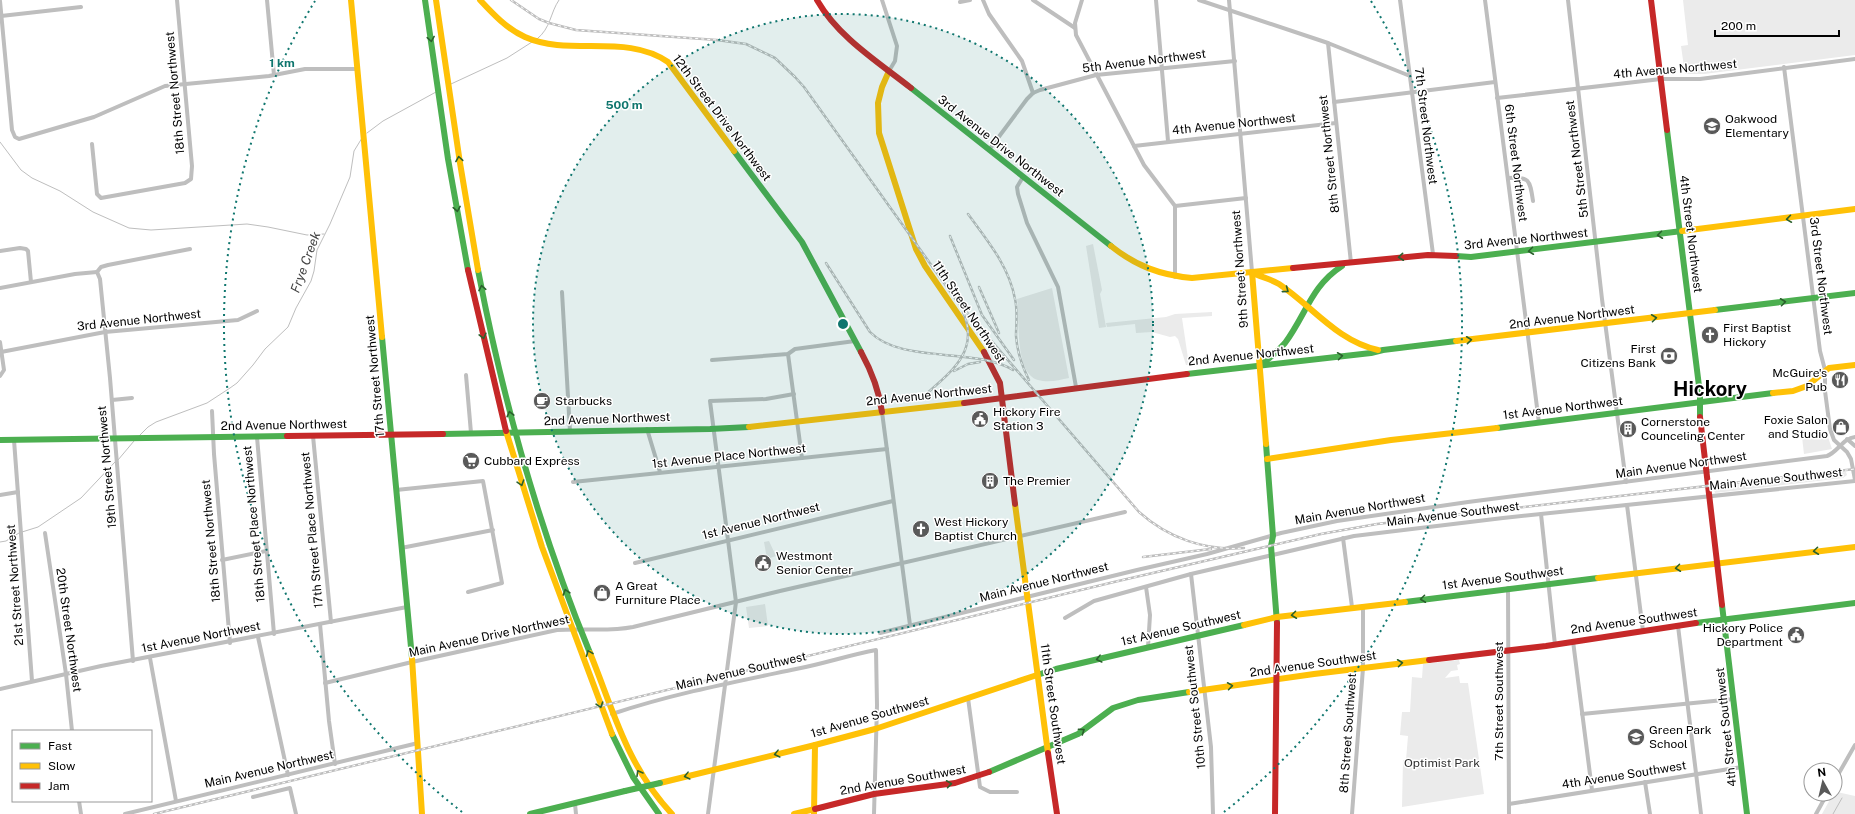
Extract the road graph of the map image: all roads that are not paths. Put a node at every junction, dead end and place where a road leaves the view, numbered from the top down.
1 (177, 0) edge
2 (267, 0) edge
3 (351, 0) edge
4 (425, 0) edge
5 (436, 0) edge
6 (480, 0) edge
7 (817, 0) edge
8 (882, 0) edge
9 (970, 0) edge
10 (983, 0) edge
11 (1033, 0) edge
12 (1082, 0) edge
13 (1156, 0) edge
14 (1200, 0) edge
15 (1230, 0) edge
16 (1400, 0) edge
17 (1485, 0) edge
18 (1568, 0) edge
19 (1651, 0) edge
20 (0, 1) edge
21 (960, 2) dead end
22 (81, 7) dead end
23 (1230, 11) junction
24 (1, 16) edge
25 (1075, 28) junction
26 (1328, 44) junction
27 (1855, 59) edge
28 (1235, 61) junction
29 (1162, 68) junction
30 (1784, 68) junction
31 (358, 69) junction
32 (889, 71) junction
33 (1096, 75) junction
34 (274, 76) junction
35 (1410, 76) junction
36 (1661, 79) junction
37 (1495, 82) junction
38 (185, 84) junction
39 (1579, 88) junction
40 (1033, 93) junction
41 (1412, 93) junction
42 (1497, 98) junction
43 (1334, 102) junction
44 (1336, 123) junction
45 (1241, 134) junction
46 (1168, 141) junction
47 (92, 144) dead end
48 (1134, 146) junction
49 (989, 150) junction
50 (1023, 177) junction
51 (1508, 178) junction
52 (1246, 198) junction
53 (1533, 201) dead end
54 (1175, 206) junction
55 (1855, 209) edge
56 (1804, 217) junction
57 (1680, 232) junction
58 (1596, 243) junction
59 (190, 249) dead end
60 (0, 251) edge
61 (1517, 252) junction
62 (1433, 254) junction
63 (1351, 263) junction
64 (97, 272) junction
65 (1252, 272) junction
66 (1175, 277) junction
67 (31, 282) junction
68 (0, 288) edge
69 (562, 292) dead end
70 (1855, 294) edge
71 (1814, 299) junction
72 (1307, 306) junction
73 (256, 311) dead end
74 (1690, 314) junction
75 (1606, 324) junction
76 (105, 332) junction
77 (1528, 334) junction
78 (0, 342) edge
79 (855, 342) junction
80 (1383, 350) junction
81 (1, 352) junction
82 (788, 354) junction
83 (712, 360) dead end
84 (1260, 365) junction
85 (1855, 365) edge
86 (1825, 370) junction
87 (466, 375) dead end
88 (0, 376) edge
89 (1076, 387) junction
90 (794, 394) junction
91 (132, 398) dead end
92 (1002, 398) junction
93 (112, 400) junction
94 (1699, 402) junction
95 (212, 411) dead end
96 (882, 412) junction
97 (1616, 412) junction
98 (798, 422) junction
99 (1538, 423) junction
100 (647, 429) junction
101 (713, 429) junction
102 (515, 432) junction
103 (570, 432) junction
104 (471, 433) junction
105 (506, 433) junction
106 (391, 434) junction
107 (313, 436) junction
108 (212, 437) junction
109 (257, 437) junction
110 (1855, 437) edge
111 (115, 438) junction
112 (1847, 439) junction
113 (0, 440) edge
114 (14, 440) junction
115 (1266, 445) junction
116 (1841, 446) junction
117 (1855, 446) edge
118 (887, 449) junction
119 (1293, 455) junction
120 (802, 458) junction
121 (1267, 459) junction
122 (718, 466) junction
123 (1706, 471) junction
124 (660, 472) junction
125 (1855, 481) edge
126 (573, 482) dead end
127 (1626, 482) junction
128 (396, 490) junction
129 (18, 492) junction
130 (0, 495) edge
131 (1709, 496) junction
132 (893, 501) junction
133 (1627, 505) junction
134 (1125, 512) dead end
135 (1540, 514) junction
136 (492, 530) junction
137 (46, 533) dead end
138 (1020, 535) junction
139 (1273, 536) junction
140 (1343, 538) junction
141 (728, 541) junction
142 (1855, 547) edge
143 (401, 548) junction
144 (266, 551) junction
145 (1272, 556) junction
146 (222, 560) junction
147 (634, 563) dead end
148 (902, 563) junction
149 (1716, 564) junction
150 (1636, 573) junction
151 (1191, 574) junction
152 (1548, 584) junction
153 (1146, 588) junction
154 (1508, 588) junction
155 (468, 592) dead end
156 (1028, 596) junction
157 (736, 602) junction
158 (1855, 603) edge
159 (1363, 606) junction
160 (407, 607) junction
161 (1352, 607) junction
162 (1277, 617) junction
163 (1065, 618) dead end
164 (1725, 620) junction
165 (331, 622) junction
166 (320, 624) junction
167 (910, 625) junction
168 (1678, 626) junction
169 (579, 628) junction
170 (571, 629) junction
171 (1643, 631) junction
172 (880, 633) dead end
173 (274, 634) junction
174 (1198, 635) junction
175 (258, 637) junction
176 (1573, 641) junction
177 (230, 642) junction
178 (1555, 644) junction
179 (1148, 647) junction
180 (1509, 650) junction
181 (150, 658) junction
182 (133, 661) junction
183 (412, 662) junction
184 (1363, 668) junction
185 (66, 674) junction
186 (1037, 675) junction
187 (1278, 680) junction
188 (32, 681) junction
189 (325, 683) junction
190 (726, 684) junction
191 (0, 689) edge
192 (1204, 690) junction
193 (968, 698) junction
194 (1734, 699) junction
195 (1688, 703) junction
196 (612, 714) junction
197 (1582, 714) junction
198 (875, 729) junction
199 (72, 730) edge
200 (418, 743) junction
201 (815, 745) junction
202 (1855, 745) edge
203 (1048, 748) junction
204 (1853, 754) edge
205 (335, 764) junction
206 (1742, 767) junction
207 (1843, 768) edge
208 (714, 770) junction
209 (1697, 774) junction
210 (288, 775) junction
211 (978, 777) junction
212 (1646, 782) junction
213 (1592, 790) junction
214 (1017, 792) dead end
215 (874, 794) junction
216 (253, 797) dead end
217 (79, 802) edge
218 (176, 802) junction
219 (1823, 802) edge
220 (575, 804) junction
221 (1509, 804) junction
222 (814, 812) edge
223 (81, 814) edge
224 (125, 814) edge
225 (296, 814) edge
226 (422, 814) edge
227 (530, 814) edge
228 (576, 814) edge
229 (659, 814) edge
230 (672, 814) edge
231 (708, 814) edge
232 (794, 814) edge
233 (874, 814) edge
234 (1057, 814) edge
235 (1214, 814) edge
236 (1275, 814) edge
237 (1352, 814) edge
238 (1509, 814) edge
239 (1650, 814) edge
240 (1701, 814) edge
241 (1747, 814) edge
242 (1816, 814) edge

1 - 38 street, 18th Street Northwest
2 - 34 street
3 - 31 main road, 17th Street Northwest
4 -> 105 main road
102 -> 5 main road
6 - 79 main road, 12th Street Drive Northwest
7 - 32 main road, 3rd Avenue Drive Northwest
8 - 32 street
9 - 21 street
10 - 40 street
11 - 25 street
12 - 25 street
13 - 29 street
14 - 23 street
15 - 23 street, 9th Street Northwest
16 - 35 street, 7th Street Northwest
17 - 37 street, 6th Street Northwest
18 - 39 street, 5th Street Northwest
19 - 36 main road, 4th Street Northwest
20 - 24 street
22 - 24 street
23 - 26 street
23 - 28 street, 9th Street Northwest
24 - 38 street
25 - 33 street
26 - 35 street
26 - 43 street, 8th Street Northwest
27 - 30 street, 4th Avenue Northwest
28 - 29 street, 5th Avenue Northwest
28 - 45 street, 9th Street Northwest
29 - 33 street, 5th Avenue Northwest
29 - 46 street
30 - 36 street, 4th Avenue Northwest
30 - 56 street, 3rd Street Northwest
31 - 34 street
31 - 106 main road, 17th Street Northwest
32 - 49 main road, 3rd Avenue Drive Northwest
32 - 92 main road, 11th Street Northwest
33 - 40 street, 5th Avenue Northwest
33 - 48 street
34 - 38 street
35 - 41 street, 7th Street Northwest
36 - 39 street, 4th Avenue Northwest
36 - 57 main road, 4th Street Northwest
37 - 41 street
37 - 42 street, 6th Street Northwest
38 - 47 street, 18th Street Northwest
39 - 42 street, 4th Avenue Northwest
39 - 58 street, 5th Street Northwest
40 - 49 street
41 - 43 street
41 - 62 street, 7th Street Northwest
42 - 51 street, 6th Street Northwest
43 - 44 street, 8th Street Northwest
44 - 45 street, 4th Avenue Northwest
44 - 63 street, 8th Street Northwest
45 - 46 street, 4th Avenue Northwest
45 - 52 street, 9th Street Northwest
46 - 48 street, 4th Avenue Northwest
48 - 54 street
49 - 50 main road, 3rd Avenue Drive Northwest
50 - 66 main road, 3rd Avenue Drive Northwest
50 - 89 street
51 - 53 street
51 - 61 street, 6th Street Northwest
52 - 54 street
52 - 65 street, 9th Street Northwest
54 - 66 street
55 - 56 main road, 3rd Avenue Northwest
56 -> 57 main road, 3rd Avenue Northwest
56 - 71 street, 3rd Street Northwest
57 -> 58 main road, 3rd Avenue Northwest
57 - 74 main road, 4th Street Northwest
58 -> 61 main road, 3rd Avenue Northwest
58 - 75 street, 5th Street Northwest
59 - 64 street
60 - 67 street
61 - 62 main road, 3rd Avenue Northwest
61 - 77 street, 6th Street Northwest
62 -> 63 main road, 3rd Avenue Northwest
63 - 65 main road, 3rd Avenue Northwest
63 - 72 main road
64 - 67 street
64 - 76 street, 19th Street Northwest
65 - 66 main road, 3rd Avenue Northwest
65 -> 72 main road
65 - 84 main road, 9th Street Northwest
67 - 68 street
69 - 103 street
70 - 71 main road, 2nd Avenue Northwest
74 -> 71 main road, 2nd Avenue Northwest
71 - 86 street, 3rd Street Northwest
72 - 80 main road
72 - 84 main road
73 - 76 street, 3rd Avenue Northwest
75 -> 74 main road, 2nd Avenue Northwest
74 - 94 main road, 4th Street Northwest
75 - 77 main road, 2nd Avenue Northwest
75 - 97 street, 5th Street Northwest
76 - 81 street, 3rd Avenue Northwest
76 - 93 street, 19th Street Northwest
80 -> 77 main road, 2nd Avenue Northwest
77 - 99 street, 6th Street Northwest
78 - 81 street
79 - 82 street
79 - 96 main road, 12th Street Drive Northwest
84 -> 80 main road, 2nd Avenue Northwest
81 - 88 street
82 - 83 street
82 - 90 street
84 - 89 main road, 2nd Avenue Northwest
84 - 115 main road, 9th Street Northwest
85 - 86 main road
86 - 94 main road, 1st Avenue Northwest
86 - 116 street, 3rd Street Northwest
87 - 104 street
89 - 92 main road, 2nd Avenue Northwest
90 - 98 street
90 - 101 street
91 - 93 street
92 - 96 main road, 2nd Avenue Northwest
92 - 138 main road, 11th Street Northwest
93 - 111 street, 19th Street Northwest
94 - 97 main road, 1st Avenue Northwest
94 - 123 main road, 4th Street Northwest
95 - 108 street
96 - 98 main road, 2nd Avenue Northwest
96 - 118 street
97 - 99 main road, 1st Avenue Northwest
97 - 127 street, 5th Street Northwest
98 - 101 main road, 2nd Avenue Northwest
98 - 120 street
99 - 119 main road, 1st Avenue Northwest
100 - 101 main road, 2nd Avenue Northwest
100 - 103 main road, 2nd Avenue Northwest
100 - 124 street
101 - 122 street
102 - 103 main road, 2nd Avenue Northwest
102 - 105 main road, 2nd Avenue Northwest
169 -> 102 main road
104 - 105 main road, 2nd Avenue Northwest
104 - 106 main road, 2nd Avenue Northwest
105 -> 170 main road
106 - 107 main road, 2nd Avenue Northwest
106 - 128 main road, 17th Street Northwest
107 - 109 main road, 2nd Avenue Northwest
107 - 165 street, 17th Street Place Northwest
108 - 109 main road, 2nd Avenue Northwest
108 - 111 main road, 2nd Avenue Northwest
108 - 146 street, 18th Street Northwest
109 - 144 street, 18th Street Place Northwest
110 - 112 street
111 - 114 main road, 2nd Avenue Northwest
111 - 182 street, 19th Street Northwest
112 - 116 street, Main Avenue Northwest
112 - 117 street
113 - 114 main road, 2nd Avenue Northwest
114 - 129 street, 21st Street Northwest
115 - 119 main road
115 - 121 main road, 9th Street Northwest
116 - 123 street, Main Avenue Northwest
116 - 125 street, 3rd Street Northwest
118 - 120 street, 1st Avenue Place Northwest
118 - 132 street
119 - 121 main road, 1st Avenue Northwest
120 - 122 street, 1st Avenue Place Northwest
121 - 139 main road, 9th Street Northwest
122 - 124 street, 1st Avenue Place Northwest
122 - 141 street
123 - 127 street, Main Avenue Northwest
123 - 131 main road, 4th Street Southwest
124 - 126 street, 1st Avenue Place Northwest
125 - 131 street, Main Avenue Southwest
127 - 139 street, Main Avenue Northwest
128 - 136 street
128 - 143 main road, 17th Street Northwest
129 - 130 street
129 - 188 street, 21st Street Northwest
131 - 133 street, Main Avenue Southwest
131 - 149 main road, 4th Street Southwest
132 - 141 street, 1st Avenue Northwest
132 - 148 street
133 - 135 street, Main Avenue Southwest
133 - 150 street
134 - 138 street, Main Avenue Drive Northwest
135 - 140 street, Main Avenue Southwest
135 - 152 street
136 - 143 street
136 - 155 street
137 - 185 street, 20th Street Northwest
138 - 148 street, Main Avenue Drive Northwest
138 - 156 main road, 11th Street Northwest
139 - 145 main road, 9th Street Northwest
139 - 156 street, Main Avenue Northwest
140 - 145 street, Main Avenue Southwest
140 - 161 street
141 - 147 street, 1st Avenue Northwest
141 - 157 street
142 -> 149 main road, 1st Avenue Southwest
143 - 160 main road, 17th Street Northwest
144 - 146 street
144 - 173 street, 18th Street Place Northwest
145 - 151 street, Main Avenue Southwest
145 - 162 main road, 9th Street Northwest
146 - 177 street, 18th Street Northwest
148 - 157 street, Main Avenue Drive Northwest
148 - 167 street
149 -> 150 main road, 1st Avenue Southwest
149 - 164 main road, 4th Street Southwest
150 - 152 main road, 1st Avenue Southwest
150 - 171 street
151 - 153 street, Main Avenue Southwest
151 - 174 street, 10th Street Southwest
152 - 154 main road, 1st Avenue Southwest
152 - 178 street
153 - 163 street, Main Avenue Southwest
153 - 179 street
154 -> 159 main road, 1st Avenue Southwest
154 - 180 street, 7th Street Southwest
156 - 167 street, Main Avenue Northwest
156 - 186 main road, 11th Street Southwest
157 - 169 street, Main Avenue Drive Northwest
157 - 190 street
158 - 164 main road, 2nd Avenue Southwest
159 - 161 main road, 1st Avenue Southwest
159 - 184 street, 8th Street Southwest
160 - 165 street, 1st Avenue Northwest
160 - 183 main road, 17th Street Northwest
161 -> 162 main road, 1st Avenue Southwest
162 - 174 main road, 1st Avenue Southwest
162 - 187 main road, 9th Street Northwest
164 - 168 main road, 2nd Avenue Southwest
164 - 194 main road, 4th Street Southwest
165 - 166 street, 1st Avenue Northwest
166 - 173 street, 1st Avenue Northwest
166 - 189 street, 17th Street Place Northwest
167 - 172 street, Main Avenue Northwest
168 - 171 main road, 2nd Avenue Southwest
168 - 195 street
169 - 170 street, Main Avenue Drive Northwest
196 -> 169 main road
170 - 183 street, Main Avenue Drive Northwest
170 -> 229 main road
171 - 176 main road, 2nd Avenue Southwest
173 - 175 street, 1st Avenue Northwest
174 - 179 main road, 1st Avenue Southwest
174 - 192 street, 10th Street Southwest
175 - 177 street, 1st Avenue Northwest
175 - 210 street
176 - 178 main road, 2nd Avenue Southwest
176 - 197 street
177 - 181 street, 1st Avenue Northwest
178 - 180 main road, 2nd Avenue Southwest
179 -> 186 main road, 1st Avenue Southwest
184 -> 180 main road, 2nd Avenue Southwest
180 - 221 street, 7th Street Southwest
181 - 182 street, 1st Avenue Northwest
181 - 218 street
182 - 185 street, 1st Avenue Northwest
183 - 189 street, Main Avenue Drive Northwest
183 - 200 main road, 17th Street Northwest
184 - 187 main road, 2nd Avenue Southwest
184 - 237 street, 8th Street Southwest
185 - 188 street, 1st Avenue Northwest
185 - 199 street, 20th Street Northwest
186 - 193 main road, 1st Avenue Southwest
186 - 203 main road, 11th Street Southwest
192 -> 187 main road, 2nd Avenue Southwest
187 - 236 main road, 9th Street Northwest
188 - 191 street, 1st Avenue Northwest
189 - 205 street, 17th Street Place Northwest
190 - 196 street, Main Avenue Southwest
190 - 198 street, Main Avenue Southwest
190 - 208 street
203 -> 192 main road, 2nd Avenue Southwest
192 - 235 street, 10th Street Southwest
193 - 198 main road, 1st Avenue Southwest
193 - 211 street
194 - 195 street
194 - 206 main road, 4th Street Southwest
195 - 197 street
195 - 209 street
230 -> 196 main road
197 - 213 street
198 - 201 main road, 1st Avenue Southwest
198 - 215 street
200 - 205 street, Main Avenue Northwest
200 - 226 main road, 17th Street Northwest
201 -> 208 main road, 1st Avenue Southwest
201 - 222 main road
202 - 204 street
203 - 211 main road, 2nd Avenue Southwest
203 - 234 main road, 11th Street Southwest
204 - 207 street
205 - 210 street, Main Avenue Northwest
206 - 209 street, 4th Avenue Southwest
206 - 241 main road, 4th Street Southwest
208 -> 220 main road, 1st Avenue Southwest, bridge
208 - 231 street
209 - 212 street, 4th Avenue Southwest
209 - 240 street
210 - 218 street, Main Avenue Northwest
211 - 214 street
215 -> 211 main road, 2nd Avenue Southwest
212 - 213 street, 4th Avenue Southwest
212 - 239 street
213 - 221 street, 4th Avenue Southwest
215 - 222 main road, 2nd Avenue Southwest
215 - 233 street
216 - 225 street
217 - 223 street
218 - 224 street, Main Avenue Northwest
219 - 242 street
220 - 227 main road, 1st Avenue Southwest
220 - 228 street
221 - 238 street, 7th Street Southwest
222 - 232 main road, 2nd Avenue Southwest

